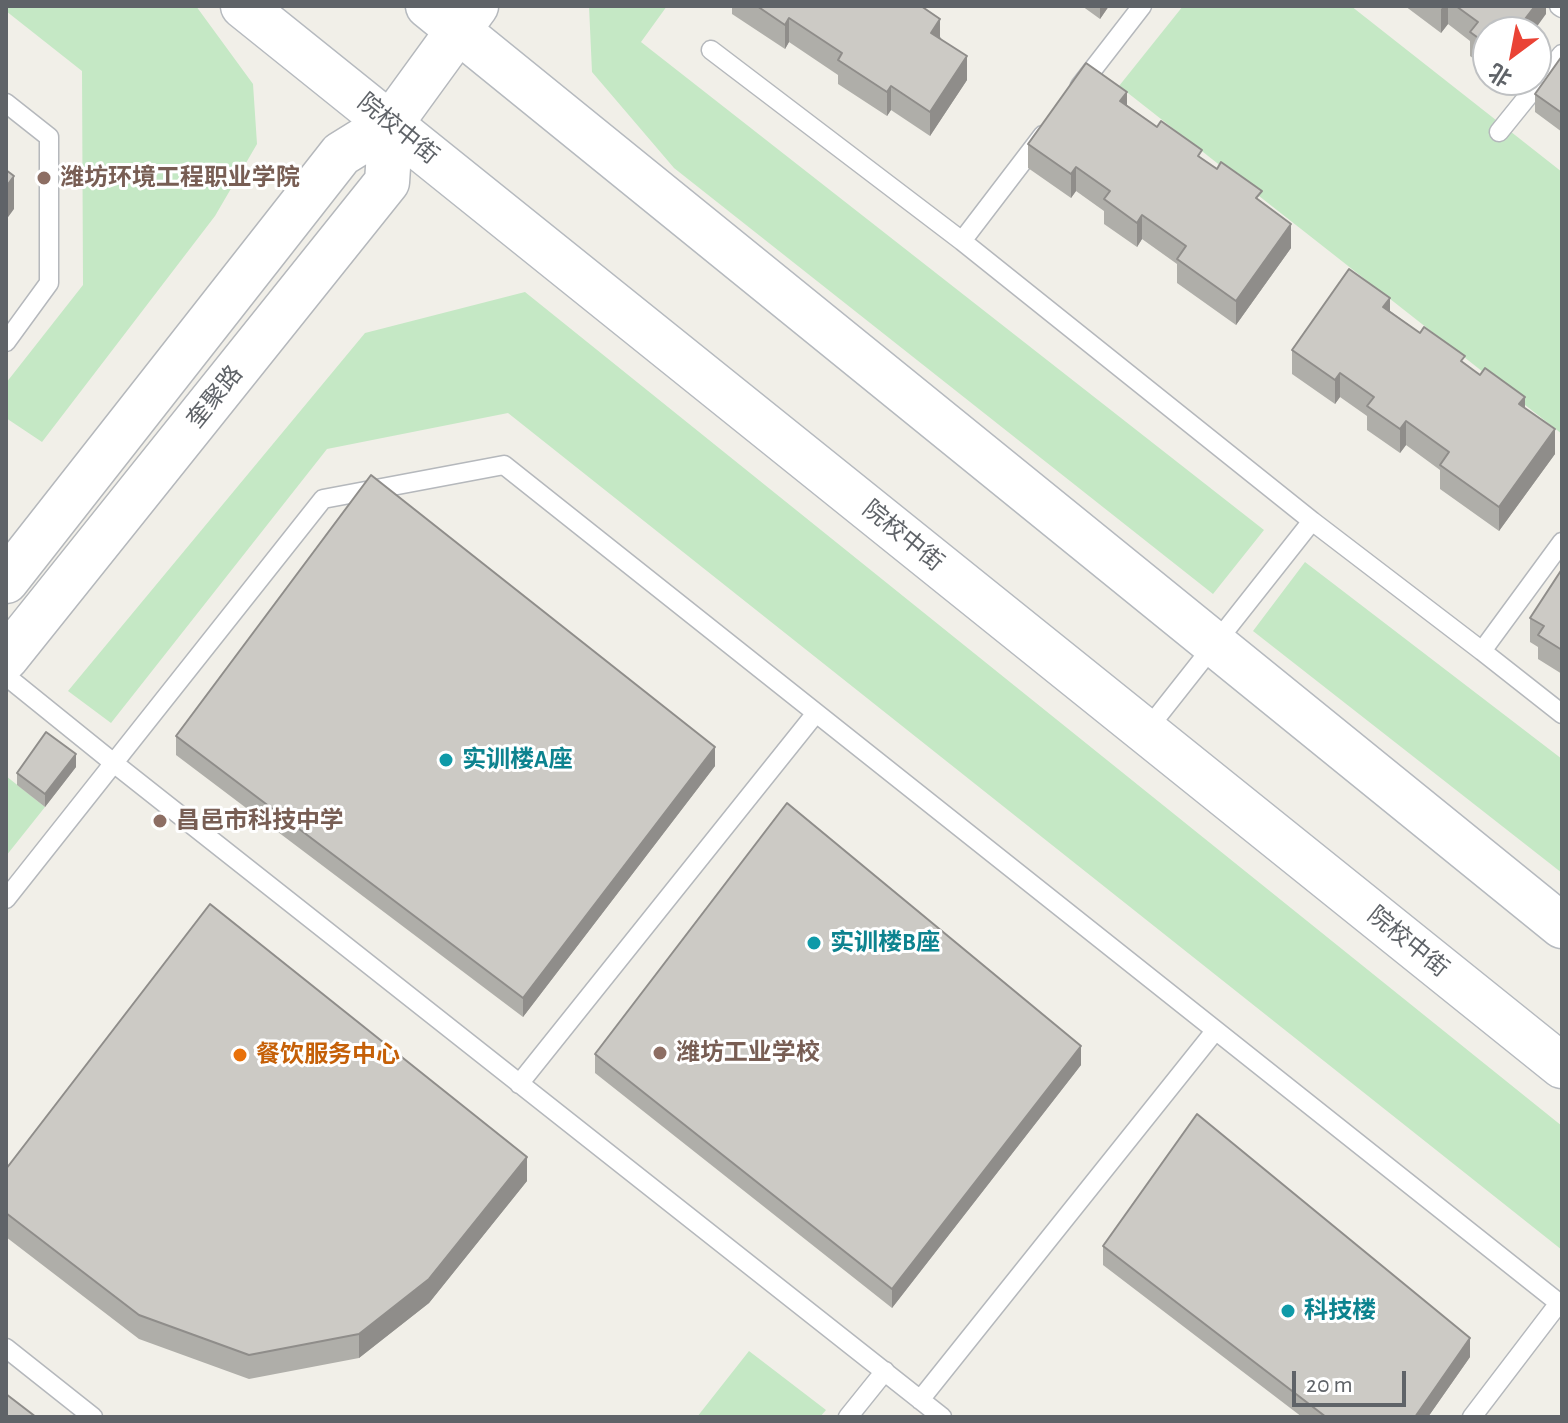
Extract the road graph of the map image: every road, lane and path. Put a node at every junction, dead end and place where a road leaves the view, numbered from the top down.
1 (243, 6) edge
2 (1142, 6) edge
3 (453, 14) edge
4 (711, 50) dead end
5 (1562, 54) edge
6 (6, 103) edge
7 (391, 123) junction
8 (1499, 132) dead end
9 (962, 241) junction
10 (6, 342) edge
11 (1312, 521) junction
12 (1562, 542) edge
13 (6, 581) edge
14 (1214, 644) junction
15 (1482, 651) junction
16 (6, 658) edge
17 (6, 676) edge
18 (816, 713) junction
19 (1562, 714) edge
20 (1146, 731) junction
21 (115, 764) junction
22 (6, 899) edge
23 (1562, 926) edge
24 (1215, 1031) junction
25 (1562, 1066) edge
26 (519, 1084) junction
27 (6, 1348) edge
28 (885, 1371) junction
29 (920, 1400) junction
30 (93, 1417) edge
31 (848, 1417) edge
32 (942, 1417) edge
33 (1472, 1417) edge

1 - 7 main road, 院校中街
2 - 9 lane
3 - 7 main road, 奎聚路
3 - 14 main road
4 - 9 lane
5 - 8 lane
6 - 10 lane
7 - 13 main road, 奎聚路
7 - 16 main road, 奎聚路
7 - 20 main road, 院校中街
9 - 11 lane
11 - 14 lane
11 - 15 lane
12 - 15 lane
14 - 20 lane
14 - 23 main road
15 - 19 lane
17 - 21 lane
18 - 21 lane
18 - 24 lane
18 - 26 lane
20 - 25 main road, 院校中街
21 - 22 lane
21 - 26 lane
24 - 29 lane
24 - 33 lane
26 - 28 lane
27 - 30 lane
28 - 29 lane
28 - 31 lane
29 - 32 lane

